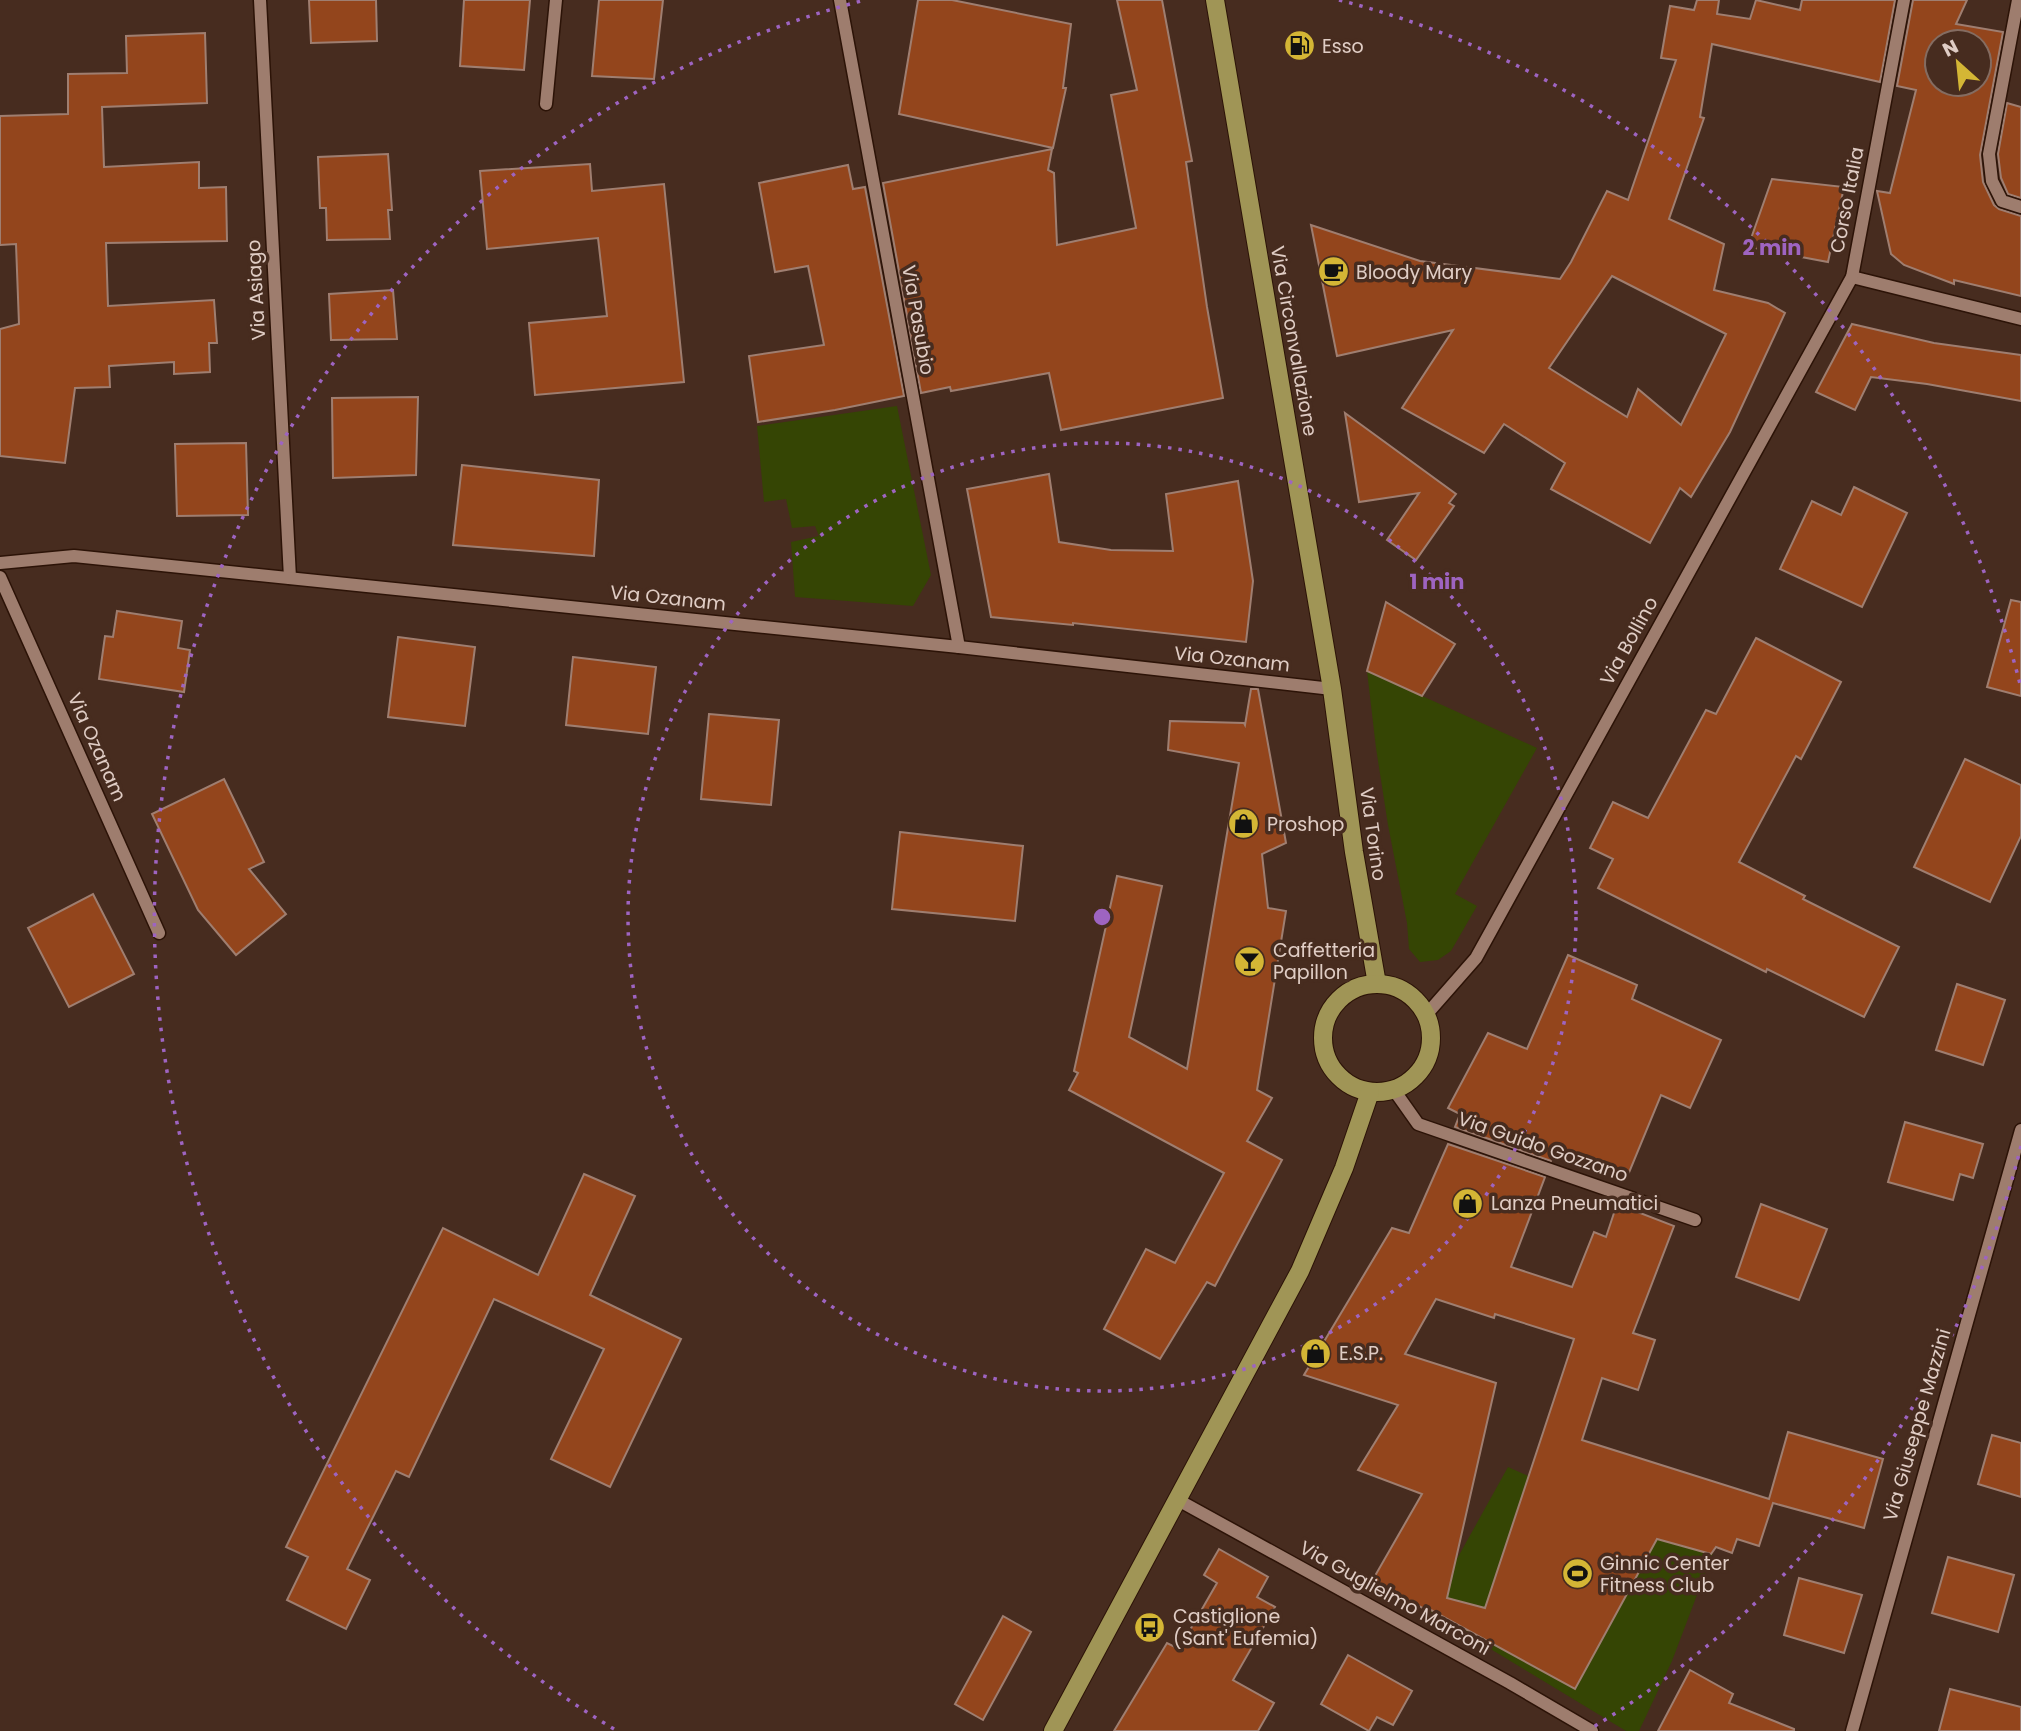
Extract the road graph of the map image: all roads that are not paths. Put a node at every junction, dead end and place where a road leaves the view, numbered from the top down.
1 (260, 0) edge
2 (556, 0) edge
3 (840, 0) edge
4 (1215, 0) edge
5 (1904, 0) edge
6 (2018, 0) edge
7 (546, 104) dead end
8 (2021, 207) edge
9 (1852, 277) junction
10 (2021, 319) edge
11 (0, 563) edge
12 (0, 577) edge
13 (290, 578) junction
14 (959, 647) junction
15 (1332, 689) junction
16 (159, 933) dead end
17 (1377, 984) junction
18 (1426, 1016) junction
19 (1394, 1090) junction
20 (1370, 1092) junction
21 (2021, 1130) edge
22 (1695, 1220) dead end
23 (1178, 1500) junction
24 (1054, 1731) edge
25 (1592, 1731) edge
26 (1852, 1731) edge

1 - 13 street, Via Asiago
2 - 7 street
3 - 14 street, Via Pasubio
4 - 15 main road, Via Circonvallazione
5 - 9 street, Corso Italia
6 - 8 street
9 - 10 street, Corso Italia
9 - 18 street, Via Bollino
11 - 13 street, Via Ozanam
12 - 16 street, Via Ozanam
13 - 14 street, Via Ozanam
14 - 15 street, Via Ozanam
15 - 17 main road, Via Torino
17 - 18 main road
17 - 20 main road
18 - 19 main road
19 - 20 main road
19 - 22 street, Via Guido Gozzano
20 - 23 main road
21 - 26 street, Via Giuseppe Mazzini
23 - 24 main road
23 - 25 street, Via Guglielmo Marconi

